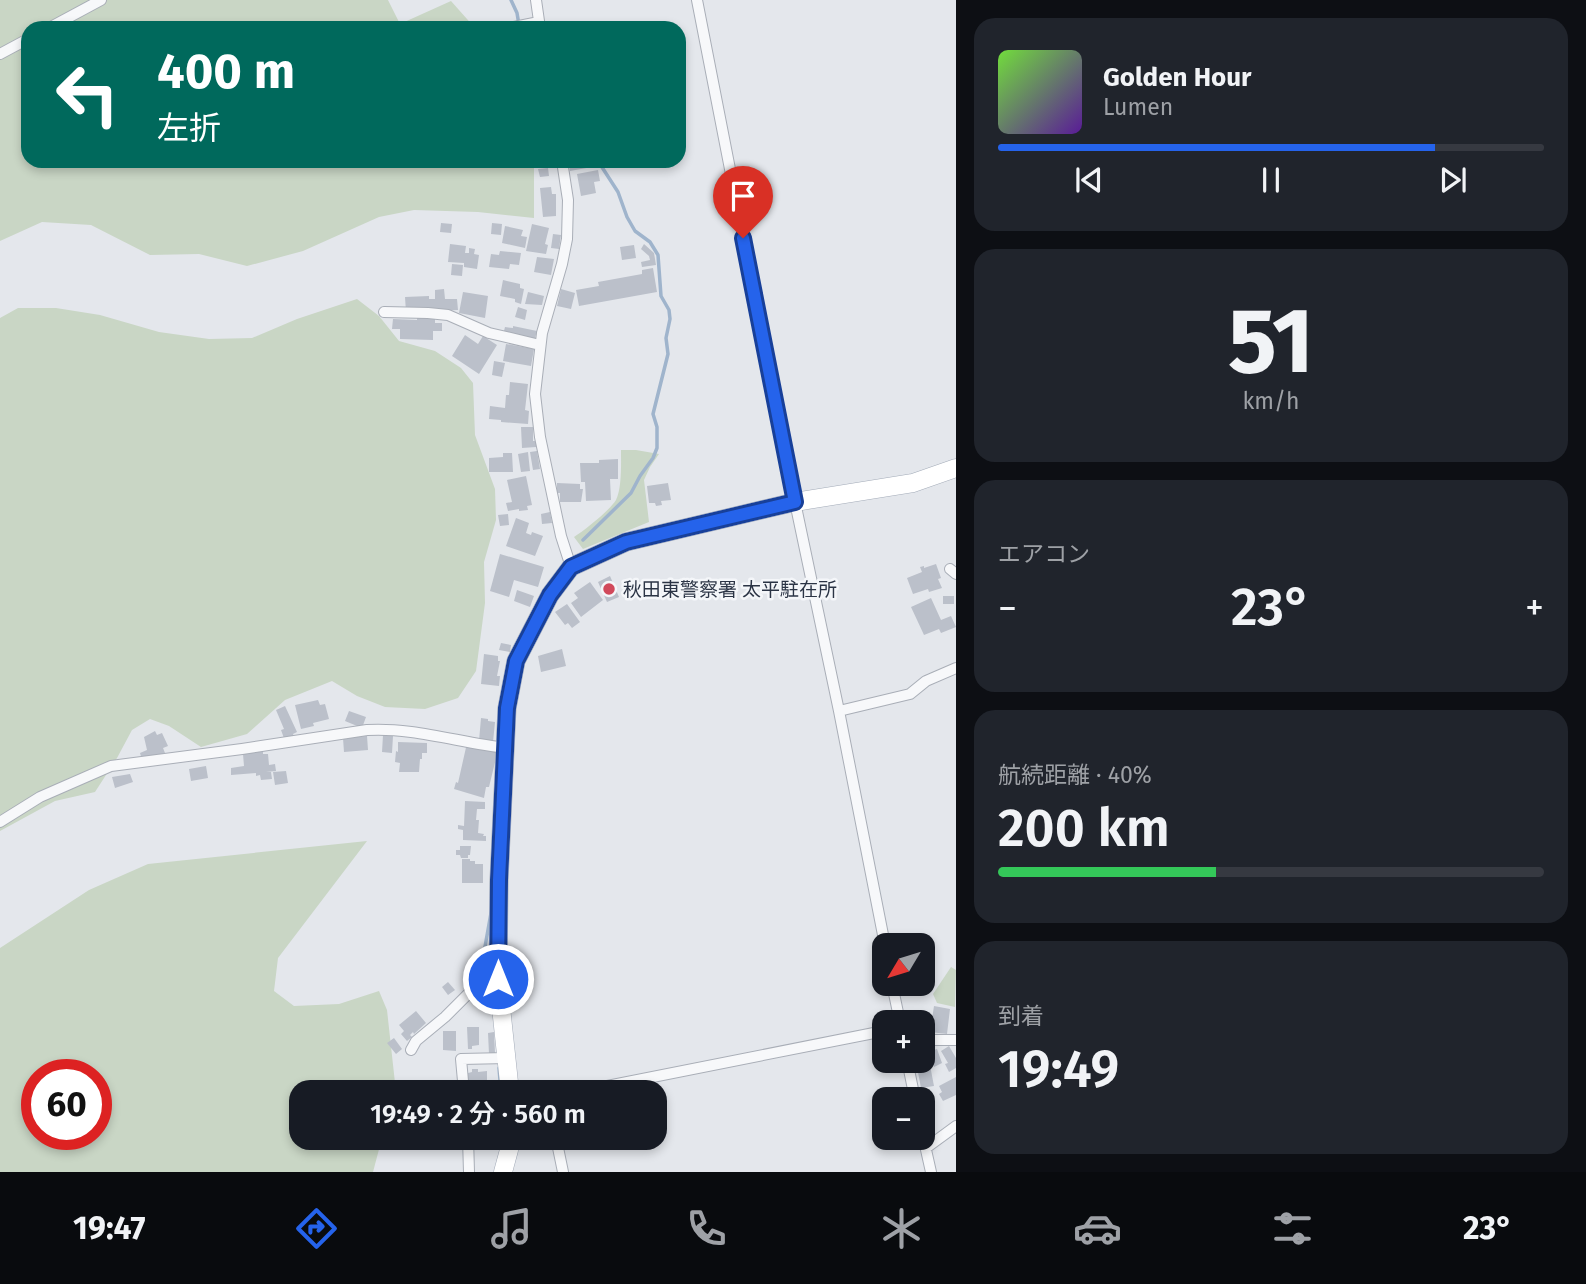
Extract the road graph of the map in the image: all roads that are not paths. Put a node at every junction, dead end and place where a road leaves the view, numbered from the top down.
1 (101, 0) edge
2 (536, 0) edge
3 (697, 0) edge
4 (62, 21) edge
5 (539, 21) edge
6 (21, 43) edge
7 (0, 54) edge
8 (563, 168) edge
9 (384, 312) dead end
10 (540, 345) junction
11 (956, 468) edge
12 (795, 502) junction
13 (571, 567) junction
14 (956, 668) edge
15 (839, 711) junction
16 (506, 748) junction
17 (0, 822) edge
18 (882, 933) edge
19 (499, 980) junction
20 (872, 1033) edge
21 (935, 1040) edge
22 (956, 1040) edge
23 (411, 1050) dead end
24 (507, 1058) junction
25 (463, 1080) edge
26 (509, 1080) edge
27 (637, 1080) edge
28 (956, 1126) edge
29 (935, 1141) edge
30 (468, 1150) edge
31 (509, 1150) edge
32 (559, 1150) edge
33 (926, 1150) edge
34 (469, 1172) edge
35 (503, 1172) edge
36 (564, 1172) edge
37 (931, 1172) edge

1 - 4 street
2 - 5 street
3 - 12 street
6 - 7 street
8 - 10 street
9 - 10 street
10 - 13 street
11 - 12 main road
12 - 13 main road
12 - 15 street
13 - 16 main road
14 - 15 street
15 - 18 street
16 - 17 street
16 - 19 main road
19 - 23 street
19 - 24 main road
20 - 27 street
21 - 22 street
24 - 25 street
24 - 26 main road
28 - 29 street
30 - 34 street
31 - 35 main road
32 - 36 street
33 - 37 street

